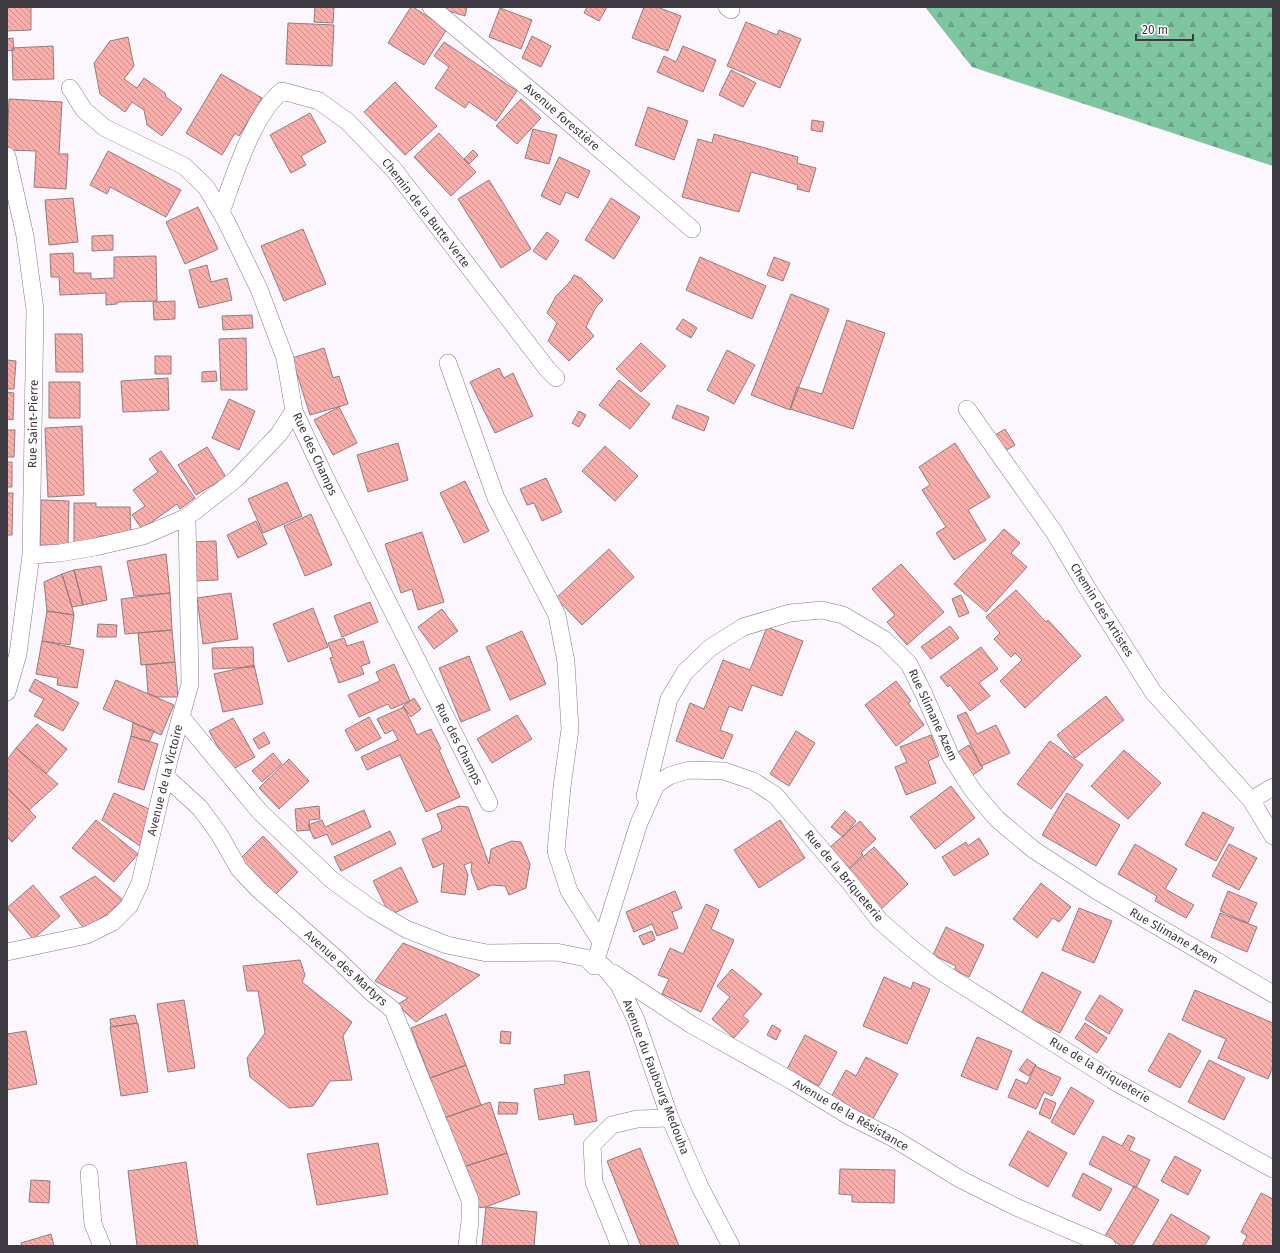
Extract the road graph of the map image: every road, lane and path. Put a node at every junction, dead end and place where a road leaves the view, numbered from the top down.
1 (431, 7) edge
2 (70, 88) dead end
3 (7, 156) edge
4 (221, 212) junction
5 (692, 229) dead end
6 (448, 363) dead end
7 (556, 378) dead end
8 (967, 409) dead end
9 (294, 411) junction
10 (187, 517) junction
11 (31, 555) junction
12 (7, 692) edge
13 (181, 717) junction
14 (165, 776) junction
15 (1273, 787) edge
16 (1251, 800) junction
17 (489, 804) dead end
18 (639, 823) junction
19 (1273, 836) edge
20 (601, 942) junction
21 (7, 952) edge
22 (599, 966) junction
23 (1273, 994) edge
24 (670, 1118) junction
25 (1273, 1169) edge
26 (89, 1173) dead end
27 (102, 1246) edge
28 (467, 1246) edge
29 (620, 1246) edge
30 (731, 1246) edge
31 (1107, 1246) edge

1 - 5 street, Avenue forestière
2 - 4 street, Rue des Champs
3 - 11 street, Rue Saint-Pierre
4 - 7 street, Chemin de la Butte Verte
4 - 9 street, Rue des Champs
6 - 20 street
8 - 16 street, Chemin des Artistes
9 - 10 street
9 - 17 street, Rue des Champs
10 - 11 street
10 - 13 street, Avenue de la Victoire
11 - 12 street, Rue Saint-Pierre
13 - 14 street, Avenue de la Victoire
13 - 22 street, Avenue du Faubourg Medouha
14 - 21 street, Avenue de la Victoire
14 - 28 street, Avenue des Martyrs
15 - 16 street
16 - 19 street, Chemin des Artistes
18 - 20 street, Rue de la Briqueterie
18 - 23 street, Rue Slimane Azem
18 - 25 street, Rue de la Briqueterie
20 - 22 street, Rue de la Briqueterie
22 - 24 street, Avenue du Faubourg Medouha
22 - 31 street, Avenue de la Résistance
24 - 29 street
24 - 30 street, Avenue du Faubourg Medouha
26 - 27 street

